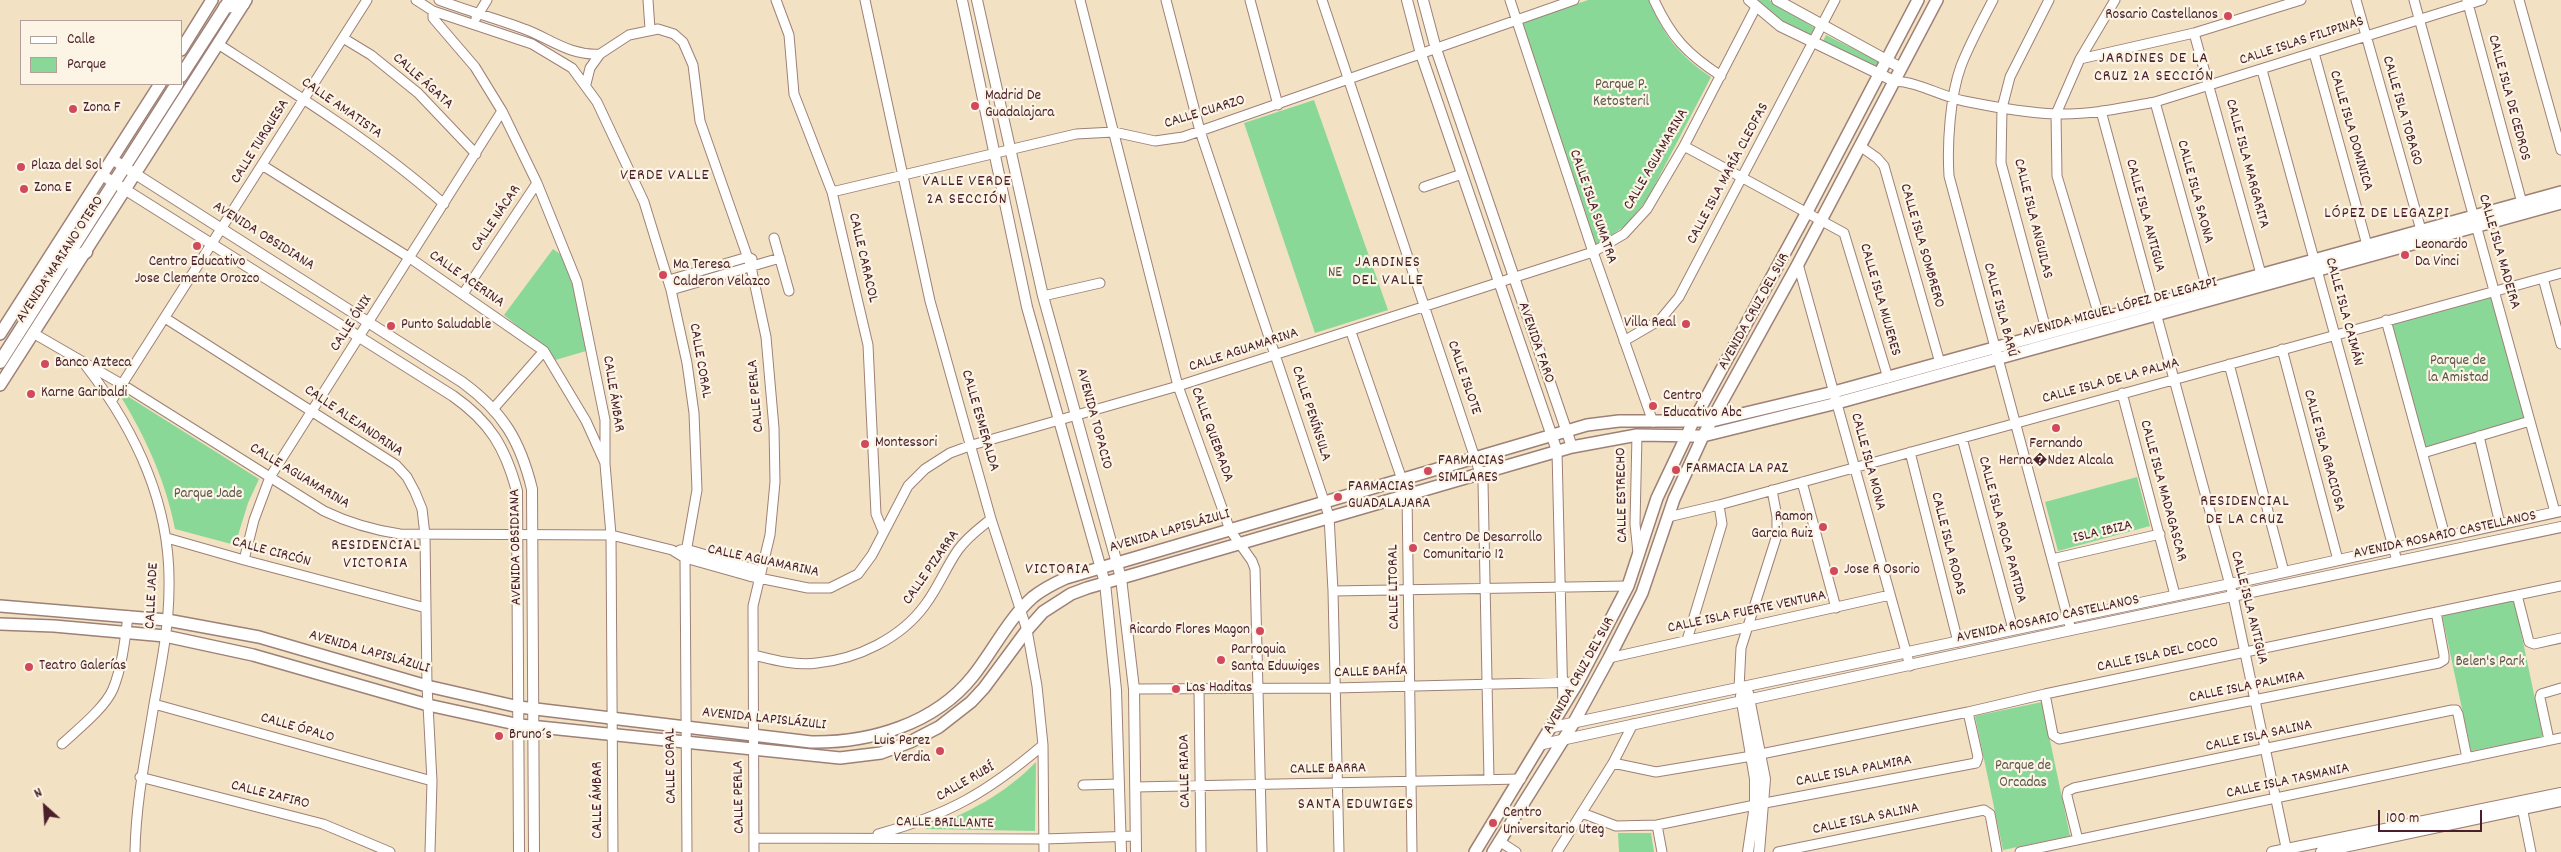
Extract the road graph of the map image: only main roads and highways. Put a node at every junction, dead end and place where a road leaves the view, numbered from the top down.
1 (212, 0) edge
2 (1918, 0) edge
3 (1937, 0) edge
4 (245, 2) edge
5 (228, 4) edge
6 (182, 48) edge
7 (182, 74) edge
8 (159, 85) edge
9 (175, 85) edge
10 (2561, 192) edge
11 (2561, 203) edge
12 (2474, 221) junction
13 (86, 252) junction
14 (2316, 265) junction
15 (61, 266) junction
16 (2155, 309) junction
17 (0, 334) edge
18 (9, 349) junction
19 (1996, 353) junction
20 (0, 362) edge
21 (0, 374) edge
22 (0, 385) edge
23 (1835, 398) junction
24 (1712, 421) junction
25 (1693, 422) junction
26 (1703, 436) junction
27 (1686, 437) junction
28 (0, 606) edge
29 (0, 624) edge
30 (1475, 852) edge
31 (1493, 852) edge

1 - 6 main road
2 - 25 main road, AVENIDA CRUZ DEL SUR
3 - 24 main road, AVENIDA CRUZ DEL SUR
4 - 5 main road
4 - 13 main road, AVENIDA MARIANO OTERO
5 - 7 main road
8 - 17 main road, AVENIDA MARIANO OTERO
9 - 15 main road, AVENIDA MARIANO OTERO
10 - 12 main road, AVENIDA MIGUEL LÓPEZ DE LEGAZPI
11 - 12 main road, AVENIDA MIGUEL LÓPEZ DE LEGAZPI
12 - 14 main road, AVENIDA MIGUEL LÓPEZ DE LEGAZPI
12 - 14 main road, AVENIDA MIGUEL LÓPEZ DE LEGAZPI
13 - 15 main road
13 - 22 main road, AVENIDA MARIANO OTERO
14 - 16 main road, AVENIDA MIGUEL LÓPEZ DE LEGAZPI
14 - 16 main road, AVENIDA MIGUEL LÓPEZ DE LEGAZPI
15 - 18 main road, AVENIDA MARIANO OTERO
16 - 19 main road, AVENIDA MIGUEL LÓPEZ DE LEGAZPI
16 - 19 main road, AVENIDA MIGUEL LÓPEZ DE LEGAZPI
18 - 20 main road, AVENIDA MARIANO OTERO
18 - 21 main road
19 - 23 main road, AVENIDA MIGUEL LÓPEZ DE LEGAZPI
19 - 23 main road, AVENIDA MIGUEL LÓPEZ DE LEGAZPI
23 - 24 main road, AVENIDA MIGUEL LÓPEZ DE LEGAZPI
23 - 26 main road, AVENIDA MIGUEL LÓPEZ DE LEGAZPI
24 - 25 main road, AVENIDA MIGUEL LÓPEZ DE LEGAZPI
24 - 26 main road, AVENIDA CRUZ DEL SUR
25 - 27 main road, AVENIDA CRUZ DEL SUR
25 - 28 main road, AVENIDA LAPISLÁZULI
26 - 27 main road, AVENIDA MIGUEL LÓPEZ DE LEGAZPI
26 - 31 main road, AVENIDA CRUZ DEL SUR
27 - 29 main road, AVENIDA LAPISLÁZULI
27 - 30 main road, AVENIDA CRUZ DEL SUR

